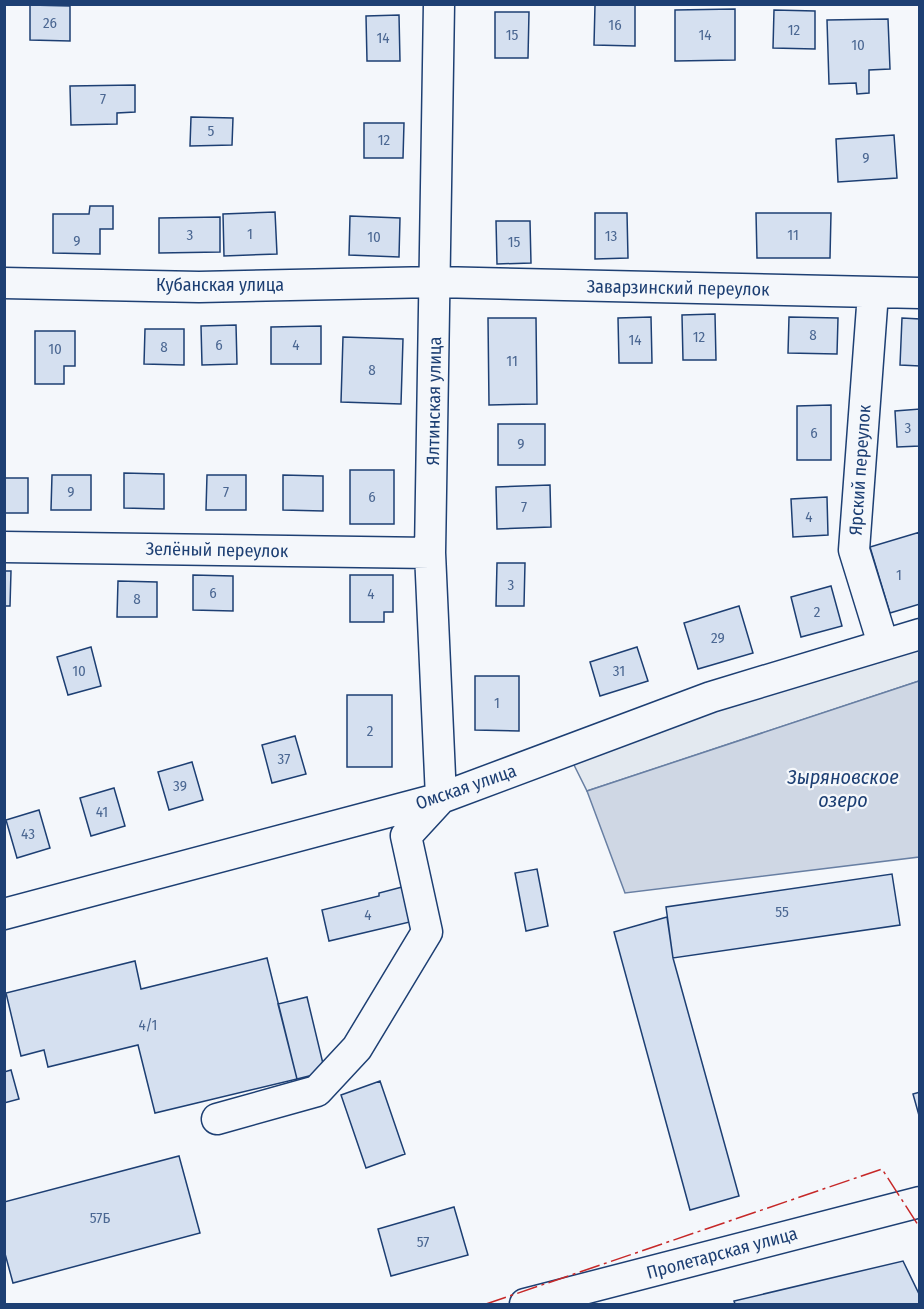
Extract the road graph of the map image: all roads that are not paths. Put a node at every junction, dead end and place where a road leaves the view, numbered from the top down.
1 (439, 4) edge
2 (436, 282) junction
3 (4, 284) edge
4 (873, 293) junction
5 (920, 293) edge
6 (4, 547) edge
7 (430, 553) junction
8 (920, 634) edge
9 (883, 644) junction
10 (441, 798) junction
11 (4, 914) edge
12 (217, 1119) dead end
13 (920, 1202) edge
14 (525, 1305) edge

1 - 2 street, Ялтинская улица
2 - 3 street, Кубанская улица
2 - 4 street, Заварзинский переулок
2 - 7 street, Ялтинская улица
4 - 5 street, Заварзинский переулок
4 - 9 street, Ярский переулок
6 - 7 street, Зелёный переулок
7 - 10 street, Ялтинская улица
8 - 9 street, Омская улица
9 - 10 street, Омская улица
10 - 11 street, Омская улица
10 - 12 street
13 - 14 street, Пролетарская улица

